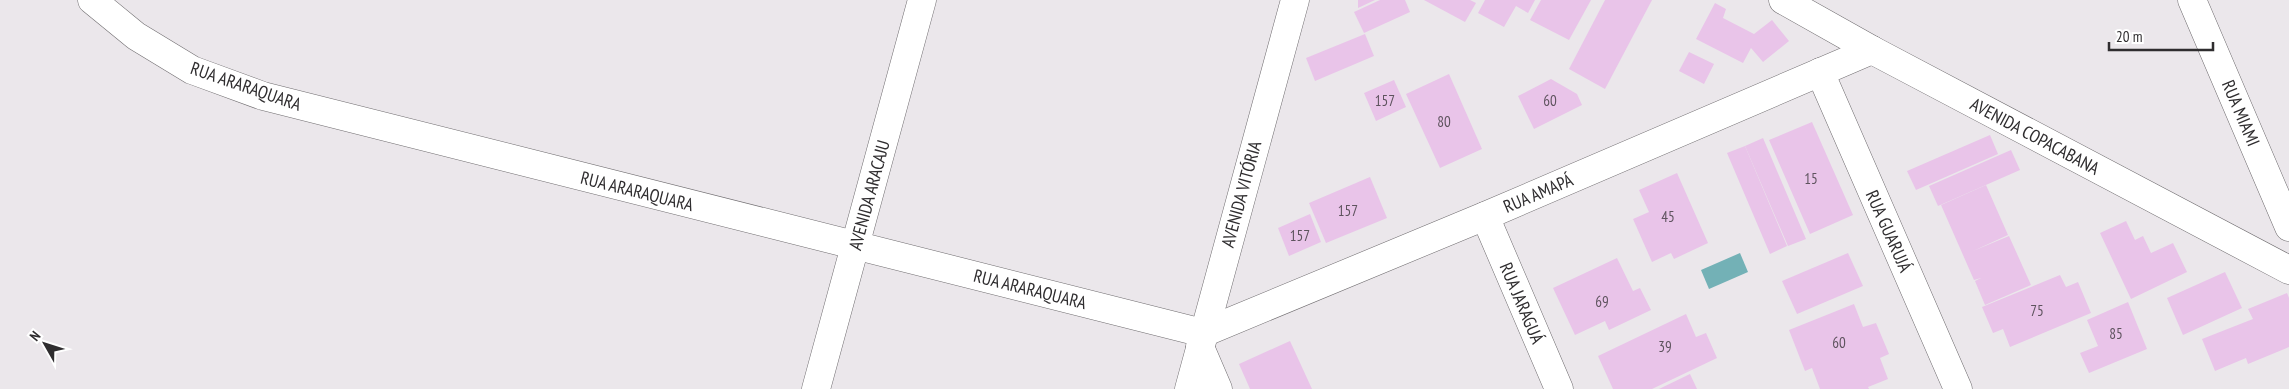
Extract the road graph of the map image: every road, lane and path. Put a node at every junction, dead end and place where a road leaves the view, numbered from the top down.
1 (92, 0) edge
2 (922, 0) edge
3 (1295, 0) edge
4 (1783, 0) edge
5 (2192, 0) edge
6 (1872, 50) junction
7 (1820, 72) junction
8 (1485, 216) junction
9 (2289, 227) edge
10 (855, 246) junction
11 (2289, 270) edge
12 (1202, 340) junction
13 (816, 389) edge
14 (1189, 389) edge
15 (1218, 389) edge
16 (1559, 389) edge
17 (1958, 389) edge

1 - 10 street, RUA ARARAQUARA
2 - 10 street, AVENIDA ARACAJU
3 - 12 street, AVENIDA VITÓRIA
4 - 6 street, AVENIDA COPACABANA
5 - 9 street, RUA MIAMI
6 - 7 street, RUA AMAPÁ
6 - 11 street, AVENIDA COPACABANA
7 - 8 street, RUA AMAPÁ
7 - 17 street, RUA GUARUJÁ
8 - 12 street, RUA AMAPÁ
8 - 16 street, RUA JARAGUÁ
10 - 12 street, RUA ARARAQUARA
10 - 13 street, AVENIDA ARACAJU
12 - 14 street, AVENIDA VITÓRIA
12 - 15 street

